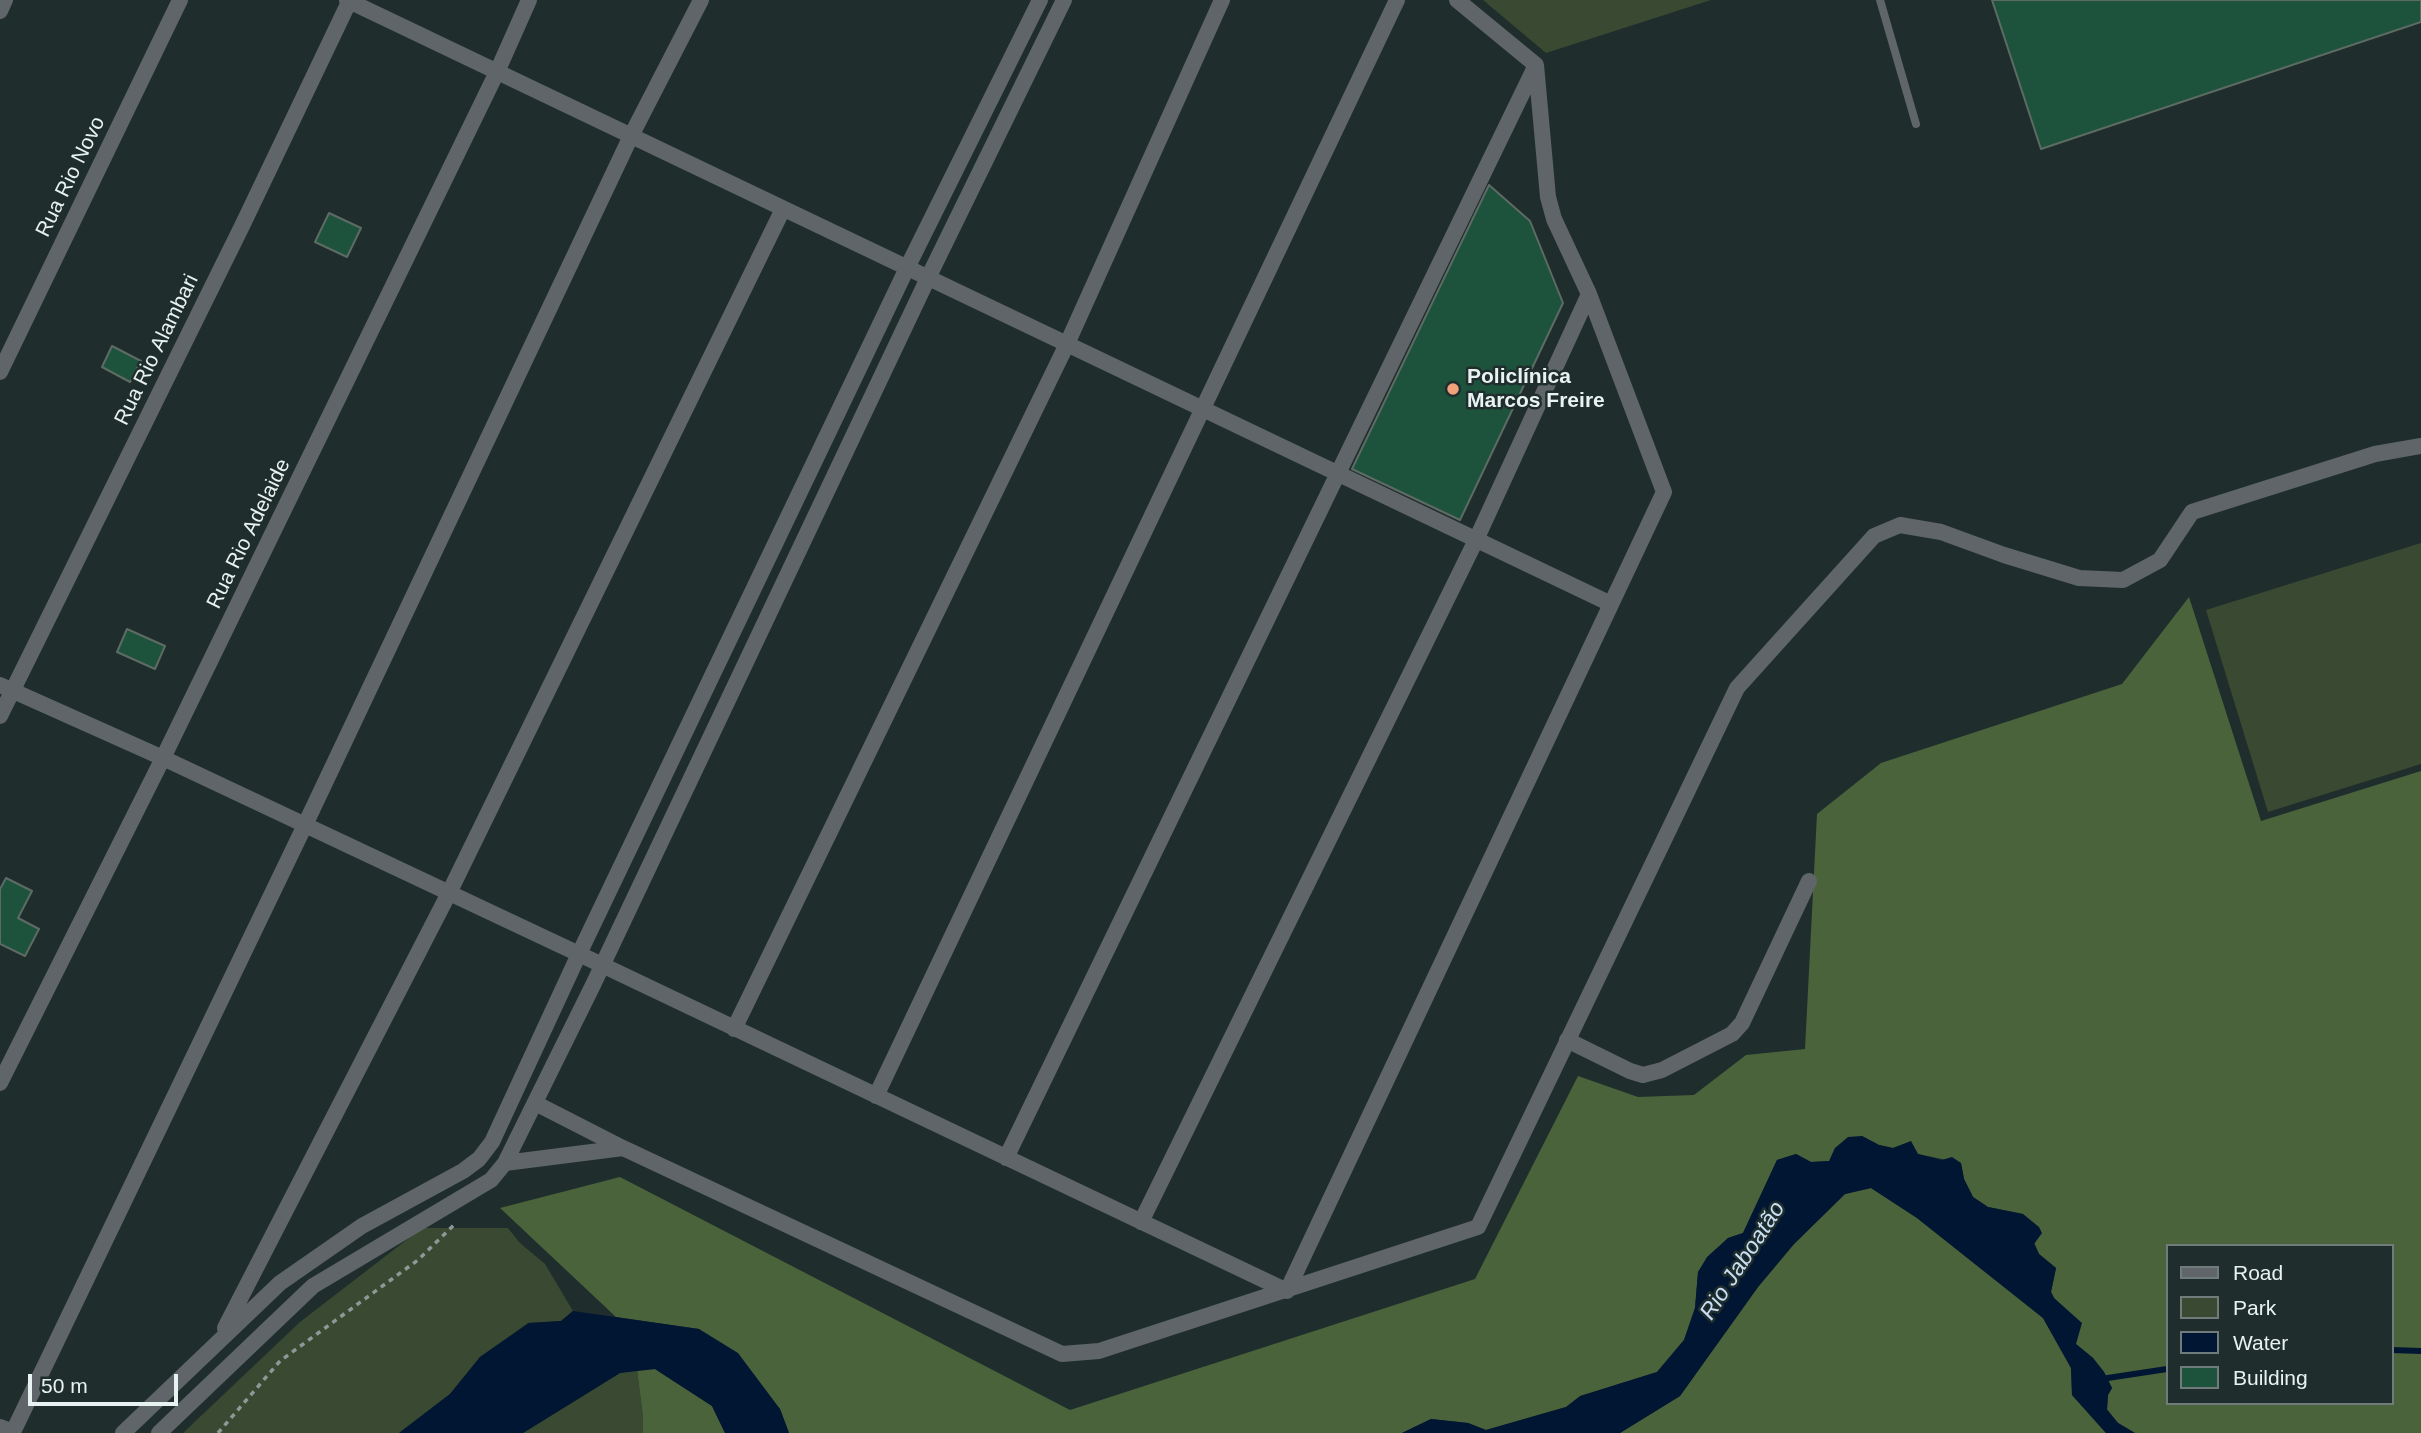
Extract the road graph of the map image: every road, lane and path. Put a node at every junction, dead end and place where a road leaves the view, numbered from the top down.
1 (5, 0) edge
2 (180, 0) edge
3 (348, 0) edge
4 (529, 0) edge
5 (701, 0) edge
6 (1040, 0) edge
7 (1064, 0) edge
8 (1222, 0) edge
9 (1397, 0) edge
10 (1457, 0) edge
11 (1881, 0) edge
12 (0, 11) edge
13 (1536, 65) junction
14 (497, 72) junction
15 (1916, 124) dead end
16 (631, 136) junction
17 (783, 209) junction
18 (907, 268) junction
19 (928, 278) junction
20 (1589, 294) junction
21 (1067, 344) junction
22 (0, 372) edge
23 (1202, 409) junction
24 (2421, 446) edge
25 (1338, 474) junction
26 (1476, 540) junction
27 (1611, 604) junction
28 (6, 688) edge
29 (0, 716) edge
30 (163, 758) junction
31 (305, 825) junction
32 (1809, 881) dead end
33 (449, 893) junction
34 (579, 954) junction
35 (602, 966) junction
36 (734, 1029) junction
37 (1567, 1040) junction
38 (0, 1083) edge
39 (876, 1096) junction
40 (535, 1103) junction
41 (623, 1148) junction
42 (1006, 1157) junction
43 (506, 1163) junction
44 (1141, 1222) junction
45 (456, 1223) dead end
46 (1287, 1291) junction
47 (219, 1340) junction
48 (0, 1427) edge
49 (14, 1433) edge
50 (123, 1433) edge
51 (159, 1433) edge
52 (218, 1433) edge

1 - 12 street
2 - 22 street, Rua Rio Novo
3 - 14 street
3 - 28 street, Rua Rio Alambari
4 - 14 street, Rua Rio Adelaide
5 - 16 street
6 - 18 street
7 - 19 street
8 - 21 street
9 - 23 street
10 - 13 street
11 - 15 lane
13 - 20 street
13 - 25 street
14 - 16 street
14 - 30 street, Rua Rio Adelaide
16 - 17 street
16 - 31 street
17 - 18 street
17 - 33 street
18 - 19 street
18 - 34 street
19 - 21 street
19 - 35 street
20 - 26 street
20 - 27 street
21 - 23 street
21 - 36 street
23 - 25 street
23 - 39 street
24 - 37 street
25 - 26 street
25 - 42 street
26 - 27 street
26 - 44 street
27 - 46 street
28 - 29 street, Rua Rio Alambari
28 - 30 street
30 - 31 street
30 - 38 street, Rua Rio Adelaide
31 - 33 street
31 - 49 street
32 - 37 street
33 - 34 street
33 - 47 street
34 - 35 street
34 - 47 street
35 - 36 street
35 - 40 street
36 - 39 street
37 - 46 street
39 - 42 street
40 - 41 street
40 - 43 street
41 - 43 street
41 - 46 street
42 - 44 street
43 - 51 street
44 - 46 street
45 - 52 path
47 - 50 street
48 - 49 street

